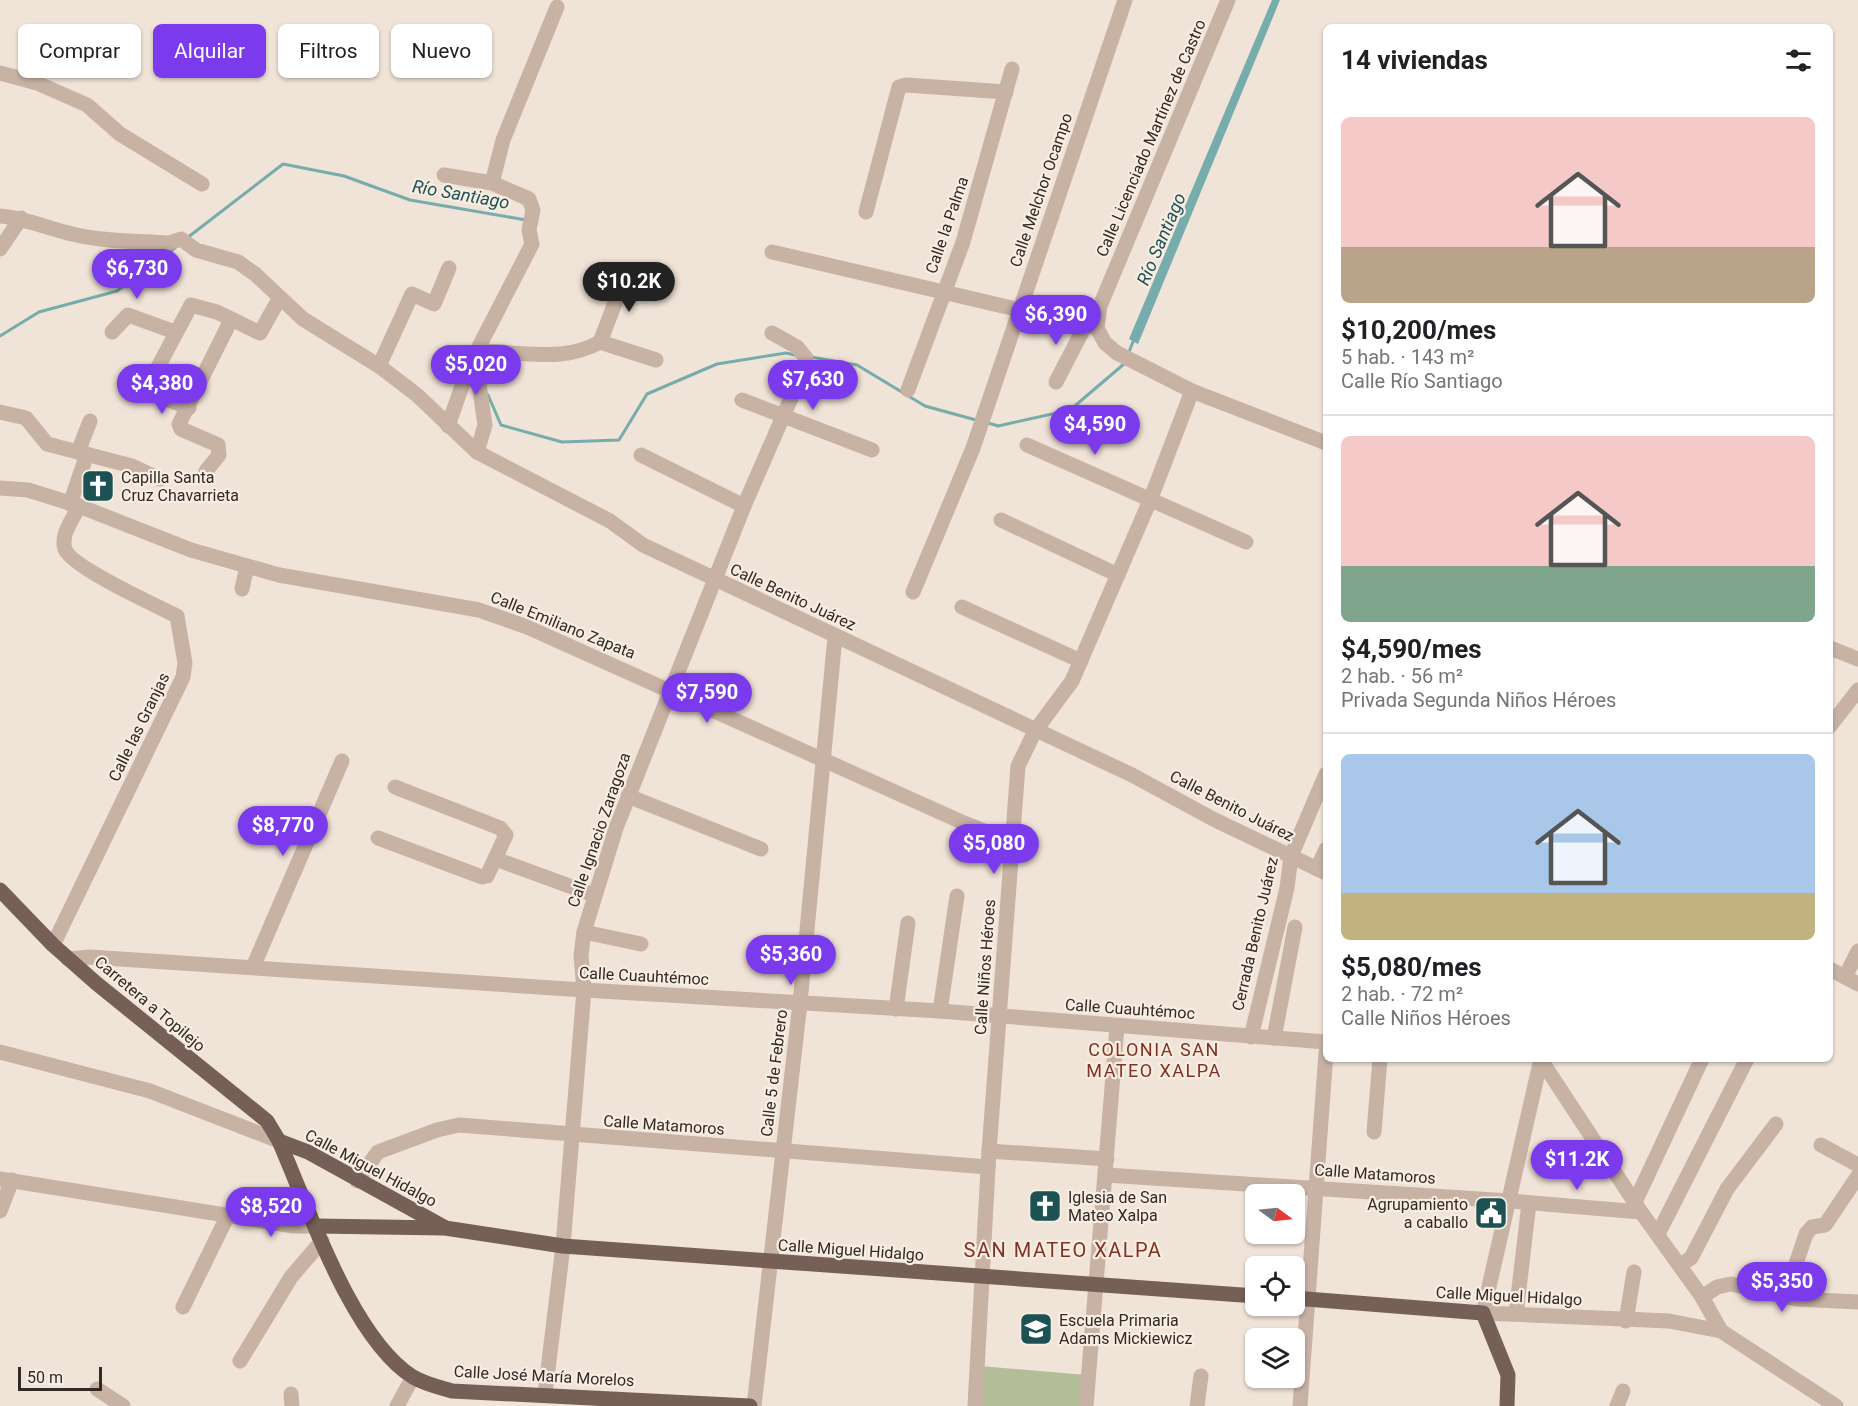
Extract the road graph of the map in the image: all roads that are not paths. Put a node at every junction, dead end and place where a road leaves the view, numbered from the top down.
1 (1125, 0) edge
2 (1228, 0) edge
3 (557, 7) dead end
4 (1012, 69) dead end
5 (0, 73) edge
6 (1006, 92) junction
7 (444, 175) dead end
8 (492, 183) junction
9 (202, 184) dead end
10 (866, 212) dead end
11 (0, 216) edge
12 (21, 218) junction
13 (0, 249) edge
14 (772, 252) dead end
15 (449, 268) dead end
16 (627, 272) dead end
17 (943, 290) junction
18 (279, 299) junction
19 (1019, 308) junction
20 (231, 321) junction
21 (1091, 327) junction
22 (112, 332) dead end
23 (175, 332) junction
24 (772, 333) dead end
25 (600, 342) junction
26 (482, 353) junction
27 (656, 360) dead end
28 (379, 366) junction
29 (1056, 382) dead end
30 (908, 390) dead end
31 (1192, 391) junction
32 (742, 400) dead end
33 (189, 408) junction
34 (0, 412) edge
35 (783, 418) junction
36 (90, 421) dead end
37 (448, 426) junction
38 (1323, 442) edge
39 (1027, 445) dead end
40 (872, 450) dead end
41 (477, 452) junction
42 (82, 453) junction
43 (640, 455) dead end
44 (206, 471) dead end
45 (160, 479) dead end
46 (0, 488) edge
47 (1151, 498) junction
48 (75, 505) junction
49 (744, 506) junction
50 (1001, 520) dead end
51 (1246, 542) dead end
52 (248, 566) junction
53 (1118, 575) junction
54 (714, 580) junction
55 (243, 589) dead end
56 (913, 592) dead end
57 (962, 607) dead end
58 (835, 637) junction
59 (1833, 649) edge
60 (1858, 659) edge
61 (1081, 661) junction
62 (670, 690) junction
63 (1858, 690) edge
64 (1833, 722) edge
65 (1035, 730) junction
66 (823, 759) junction
67 (342, 761) dead end
68 (1323, 781) edge
69 (395, 787) dead end
70 (628, 796) junction
71 (378, 838) dead end
72 (1012, 842) junction
73 (760, 849) dead end
74 (1291, 856) junction
75 (496, 859) junction
76 (1322, 871) edge
77 (0, 890) edge
78 (594, 895) junction
79 (957, 896) dead end
80 (908, 923) dead end
81 (1295, 927) dead end
82 (584, 932) junction
83 (641, 944) dead end
84 (53, 945) junction
85 (1858, 951) edge
86 (68, 959) junction
87 (253, 967) junction
88 (1833, 970) edge
89 (1852, 980) edge
90 (584, 990) junction
91 (800, 1003) junction
92 (896, 1009) junction
93 (940, 1011) junction
94 (1000, 1017) junction
95 (1117, 1026) junction
96 (1251, 1037) junction
97 (1274, 1038) junction
98 (1323, 1042) edge
99 (0, 1052) edge
100 (1325, 1062) edge
101 (1380, 1062) edge
102 (1535, 1062) edge
103 (1538, 1062) edge
104 (1701, 1062) edge
105 (1745, 1062) edge
106 (1776, 1124) dead end
107 (1374, 1131) dead end
108 (572, 1136) junction
109 (279, 1141) junction
110 (1821, 1145) dead end
111 (989, 1151) junction
112 (782, 1152) junction
113 (1858, 1165) edge
114 (988, 1167) junction
115 (1106, 1167) junction
116 (1858, 1176) edge
117 (6, 1180) edge
118 (357, 1181) junction
119 (1318, 1188) junction
120 (1510, 1201) junction
121 (1529, 1203) junction
122 (1638, 1207) junction
123 (0, 1211) edge
124 (228, 1215) junction
125 (316, 1226) junction
126 (445, 1227) junction
127 (1658, 1233) junction
128 (322, 1241) junction
129 (563, 1246) junction
130 (771, 1262) junction
131 (1680, 1265) junction
132 (1634, 1272) dead end
133 (982, 1278) junction
134 (1305, 1278) edge
135 (1097, 1286) junction
136 (1245, 1295) edge
137 (1702, 1297) junction
138 (1785, 1297) junction
139 (1305, 1299) edge
140 (1858, 1302) edge
141 (183, 1307) dead end
142 (1483, 1313) junction
143 (1516, 1314) junction
144 (1302, 1316) edge
145 (1626, 1321) junction
146 (1721, 1331) junction
147 (240, 1361) dead end
148 (1201, 1376) dead end
149 (413, 1377) junction
150 (97, 1389) dead end
151 (1623, 1391) dead end
152 (545, 1394) junction
153 (123, 1406) edge
154 (397, 1406) edge
155 (752, 1406) edge
156 (975, 1406) edge
157 (1086, 1406) edge
158 (1197, 1406) edge
159 (1300, 1406) edge
160 (1507, 1406) edge
161 (1617, 1406) edge
162 (1836, 1406) edge

1 - 19 street, Calle Melchor Ocampo
2 - 21 street, Calle Licenciado Martínez de Castro
3 - 8 street
4 - 6 street, Calle la Palma
5 - 9 street
6 - 10 street
6 - 17 street, Calle la Palma
7 - 8 street
8 - 26 street
11 - 12 street, Calle Benito Juárez
12 - 13 street
12 - 18 street, Calle Benito Juárez
14 - 17 street
15 - 28 street
16 - 25 street
17 - 19 street
17 - 30 street, Calle la Palma
18 - 20 street
18 - 28 street, Calle Benito Juárez
19 - 21 street
19 - 56 street, Calle Melchor Ocampo
20 - 23 street
20 - 33 street
21 - 29 street, Calle Licenciado Martínez de Castro
21 - 31 street
22 - 23 street
23 - 33 street
24 - 35 street, Calle Ignacio Zaragoza
25 - 26 street
25 - 27 street
26 - 37 street
26 - 41 street
28 - 37 street, Calle Benito Juárez
31 - 38 street
31 - 47 street, Calle Niños Héroes
32 - 35 street
33 - 44 street
34 - 42 street
35 - 40 street
35 - 49 street, Calle Ignacio Zaragoza
36 - 42 street
37 - 41 street, Calle Benito Juárez
39 - 47 street
41 - 54 street, Calle Benito Juárez
42 - 45 street
42 - 48 street
43 - 49 street
46 - 48 street, Calle Emiliano Zapata
47 - 51 street
47 - 53 street, Calle Niños Héroes
48 - 52 street, Calle Emiliano Zapata
48 - 84 street, Calle las Granjas
49 - 54 street, Calle Ignacio Zaragoza
50 - 53 street
52 - 55 street
52 - 62 street, Calle Emiliano Zapata
53 - 61 street, Calle Niños Héroes
54 - 58 street, Calle Benito Juárez
54 - 62 street, Calle Ignacio Zaragoza
57 - 61 street
58 - 65 street, Calle Benito Juárez
58 - 66 street, Calle 5 de Febrero
59 - 60 street
61 - 65 street, Calle Niños Héroes
62 - 66 street, Calle Emiliano Zapata
62 - 70 street, Calle Ignacio Zaragoza
63 - 64 street
65 - 72 street, Calle Niños Héroes
65 - 74 street, Calle Benito Juárez
66 - 72 street, Calle Emiliano Zapata
66 - 91 street, Calle 5 de Febrero
67 - 87 street
68 - 74 street, Cerrada Benito Juárez
69 - 75 street
70 - 73 street
70 - 78 street, Calle Ignacio Zaragoza
71 - 75 street
72 - 94 street, Calle Niños Héroes
74 - 76 street, Calle Benito Juárez
74 - 96 street, Cerrada Benito Juárez
75 - 78 street
77 - 84 main road, Carretera a Topilejo
78 - 82 street, Calle Ignacio Zaragoza
79 - 93 street
80 - 92 street
81 - 97 street
82 - 83 street
82 - 90 street, Calle Ignacio Zaragoza
84 - 86 main road, Carretera a Topilejo
85 - 89 street
86 - 87 street, Calle Cuauhtémoc
86 - 109 main road, Carretera a Topilejo
87 - 90 street, Calle Cuauhtémoc
88 - 89 street
90 - 91 street, Calle Cuauhtémoc
90 - 108 street, Calle Ignacio Zaragoza
91 - 92 street, Calle Cuauhtémoc
91 - 112 street, Calle 5 de Febrero
92 - 93 street, Calle Cuauhtémoc
93 - 94 street, Calle Cuauhtémoc
94 - 95 street, Calle Cuauhtémoc
94 - 111 street, Calle Niños Héroes
95 - 96 street, Calle Cuauhtémoc
95 - 115 street
96 - 97 street, Calle Cuauhtémoc
97 - 98 street, Calle Cuauhtémoc
99 - 109 street
100 - 119 street
101 - 107 street
102 - 120 street
103 - 122 street
104 - 122 street
105 - 127 street
106 - 131 street
108 - 112 street, Calle Matamoros
108 - 118 street, Calle Matamoros
108 - 129 street, Calle Ignacio Zaragoza
109 - 118 main road, Calle Miguel Hidalgo
109 - 125 main road, Carretera a Topilejo
110 - 113 street
111 - 114 street, Calle Niños Héroes
111 - 115 street, Calle Matamoros
112 - 114 street, Calle Matamoros
112 - 130 street, Calle 5 de Febrero
114 - 133 street, Calle Niños Héroes
115 - 119 street, Calle Matamoros
115 - 135 street
116 - 138 street
117 - 123 street
117 - 124 street
118 - 126 main road, Calle Miguel Hidalgo
119 - 120 street, Calle Matamoros
119 - 134 street
120 - 121 street, Calle Matamoros
120 - 142 street
121 - 122 street, Calle Matamoros
121 - 143 street
122 - 127 street
124 - 125 street
124 - 141 street
125 - 126 main road, Calle Miguel Hidalgo
125 - 128 main road, Calle José María Morelos
126 - 129 main road, Calle Miguel Hidalgo
127 - 131 street
128 - 147 street
128 - 149 main road, Calle José María Morelos
129 - 130 main road, Calle Miguel Hidalgo
129 - 152 street, Calle Ignacio Zaragoza
130 - 133 main road, Calle Miguel Hidalgo
130 - 155 street, Calle 5 de Febrero
131 - 137 street
132 - 145 street
133 - 135 main road, Calle Miguel Hidalgo
133 - 156 street, Calle Niños Héroes
135 - 136 main road, Calle Miguel Hidalgo
135 - 157 street
137 - 138 street
137 - 146 street
138 - 140 street
139 - 142 main road, Calle Miguel Hidalgo
142 - 143 street, Calle Miguel Hidalgo
142 - 160 main road
143 - 145 street, Calle Miguel Hidalgo
144 - 159 street
145 - 146 street, Calle Miguel Hidalgo
146 - 162 street
148 - 158 street
149 - 152 main road, Calle José María Morelos
149 - 154 street
150 - 153 street
151 - 161 street
152 - 155 main road, Calle José María Morelos

